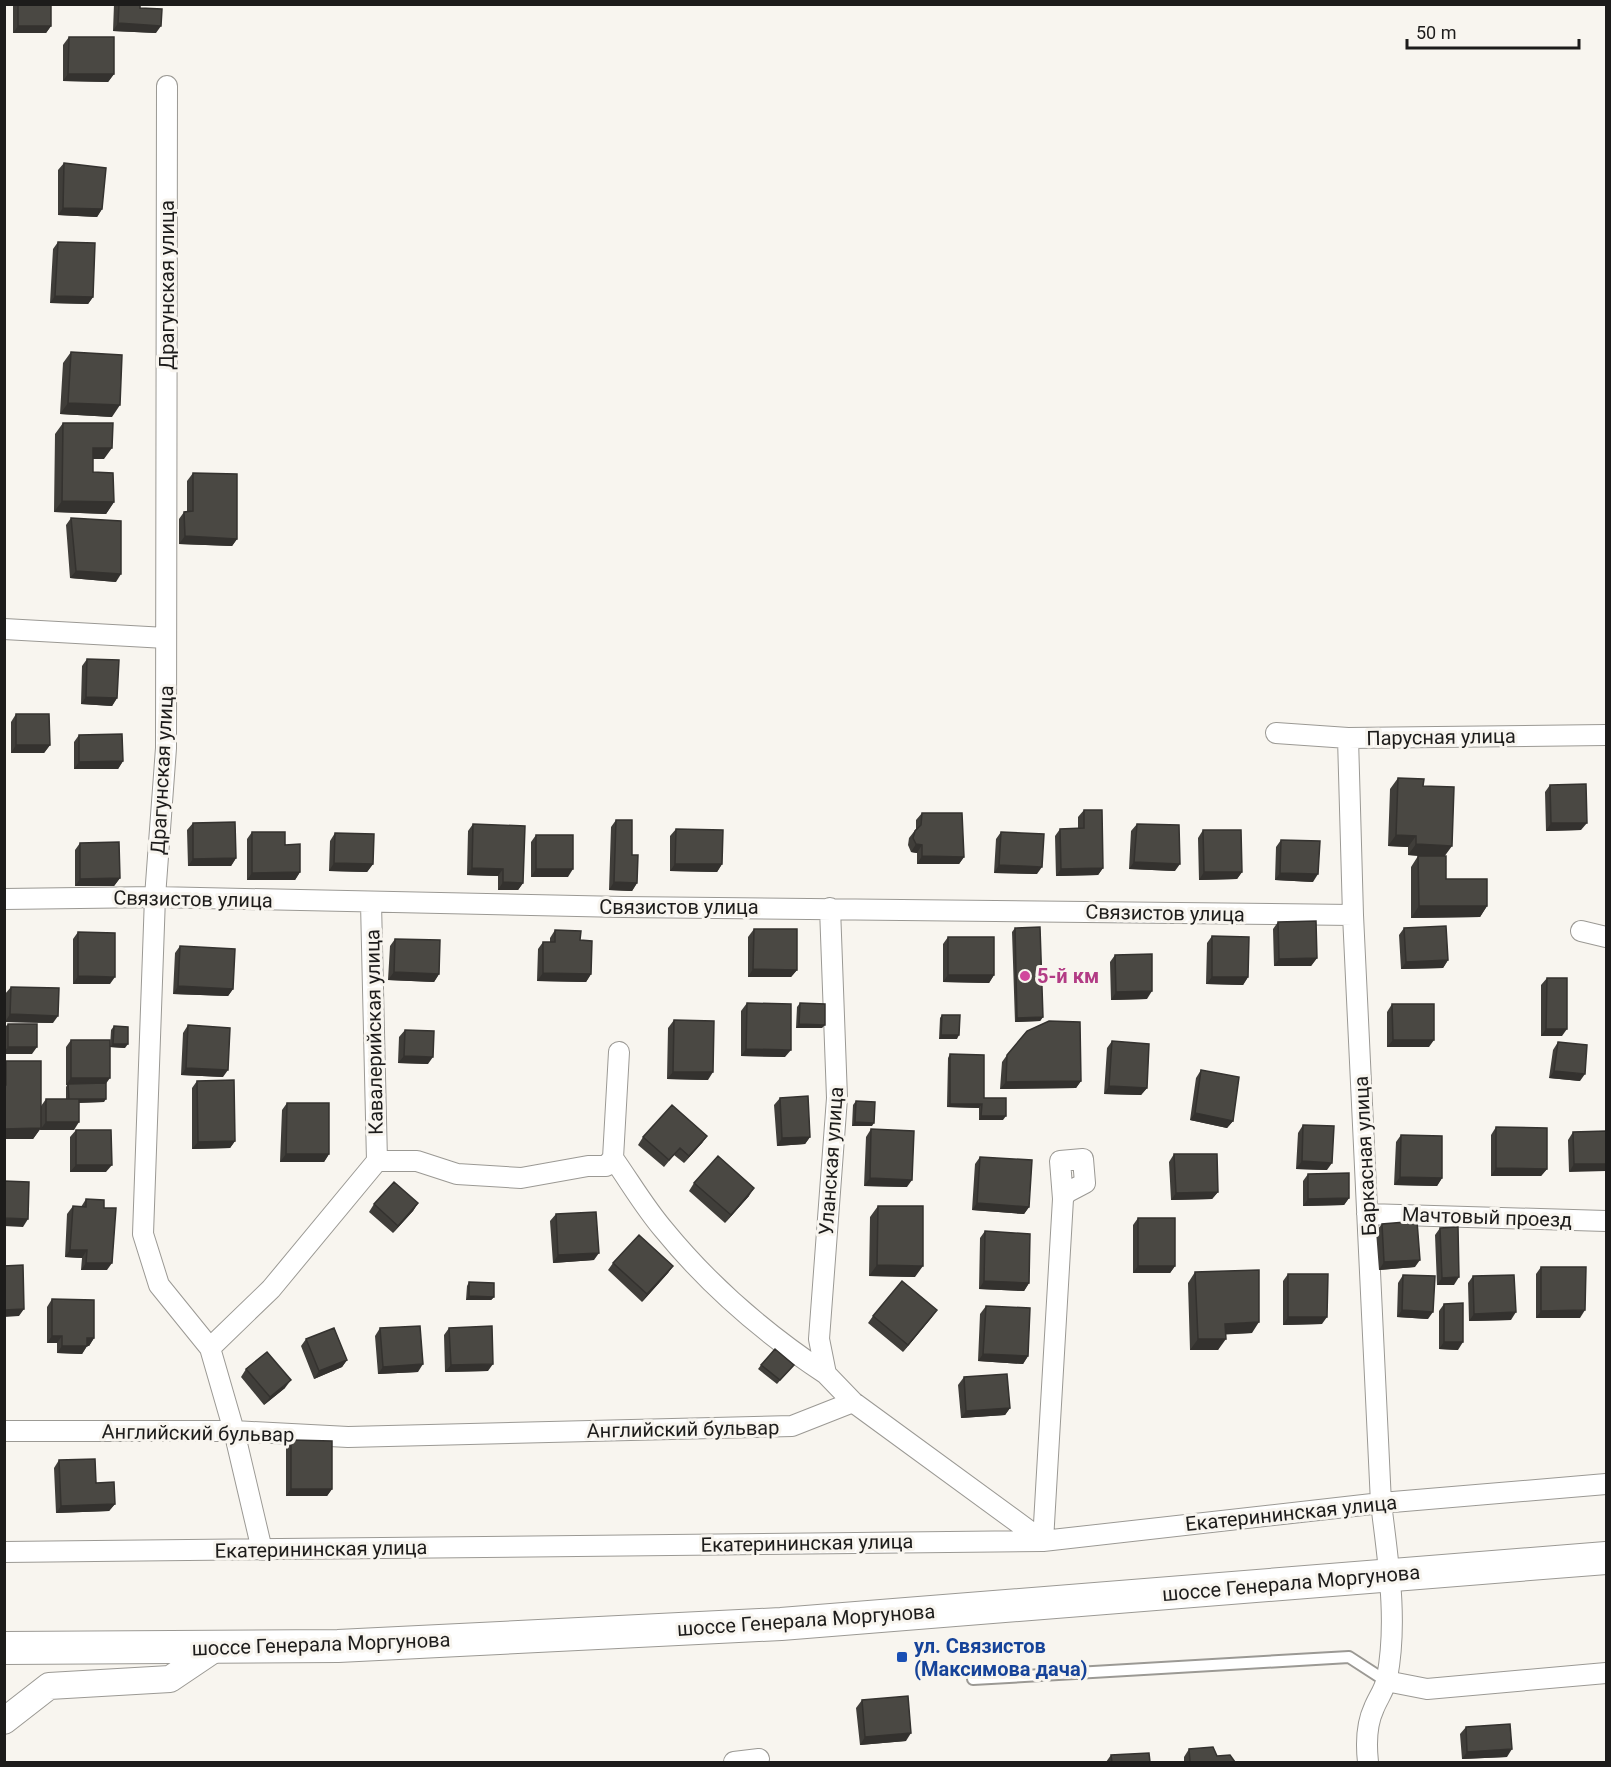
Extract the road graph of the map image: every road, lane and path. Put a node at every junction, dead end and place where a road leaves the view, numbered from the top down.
1 (167, 86) dead end
2 (4, 629) edge
3 (166, 638) junction
4 (1276, 733) dead end
5 (1606, 735) edge
6 (1348, 738) junction
7 (155, 897) junction
8 (4, 899) edge
9 (371, 903) junction
10 (830, 908) junction
11 (1353, 915) junction
12 (1581, 931) dead end
13 (1606, 938) edge
14 (619, 1052) dead end
15 (613, 1158) junction
16 (376, 1161) junction
17 (1063, 1199) dead end
18 (1367, 1214) junction
19 (1606, 1221) edge
20 (210, 1348) junction
21 (826, 1374) junction
22 (853, 1402) junction
23 (4, 1431) edge
24 (234, 1431) junction
25 (1606, 1484) edge
26 (1381, 1503) junction
27 (1043, 1540) junction
28 (262, 1550) junction
29 (4, 1552) edge
30 (1606, 1558) edge
31 (1390, 1574) junction
32 (4, 1648) edge
33 (216, 1648) junction
34 (1606, 1673) edge
35 (973, 1680) dead end
36 (1386, 1681) junction
37 (4, 1721) edge
38 (759, 1759) dead end
39 (734, 1762) edge
40 (1368, 1762) edge

1 - 3 street, Драгунская улица
2 - 3 street
3 - 7 street, Драгунская улица
4 - 6 street, Парусная улица
5 - 6 street, Парусная улица
6 - 11 street, Баркасная улица
7 - 8 street, Связистов улица
7 - 9 street, Связистов улица
7 - 20 street, Драгунская улица
9 - 10 street, Связистов улица
9 - 16 street, Кавалерийская улица
10 - 11 street, Связистов улица
10 - 21 street, Уланская улица
11 - 18 street, Баркасная улица
12 - 13 street
14 - 15 street
15 - 16 street, Кавалерийская улица
15 - 21 street
16 - 20 street, Кавалерийская улица
17 - 27 street
18 - 19 street, Мачтовый проезд
18 - 26 street, Баркасная улица
20 - 24 street, Драгунская улица
21 - 22 street
22 - 24 street, Английский бульвар
22 - 27 street
23 - 24 street, Английский бульвар
24 - 28 street, Драгунская улица
25 - 26 street, Екатерининская улица
26 - 27 street, Екатерининская улица
26 - 31 street, Баркасная улица
27 - 28 street, Екатерининская улица
28 - 29 street, Екатерининская улица
30 - 31 main road, шоссе Генерала Моргунова
31 - 33 main road, шоссе Генерала Моргунова
31 - 36 street, Баркасная улица
32 - 33 main road, шоссе Генерала Моргунова
33 - 37 street
34 - 36 street
35 - 36 lane
36 - 40 street, Баркасная улица
38 - 39 street

